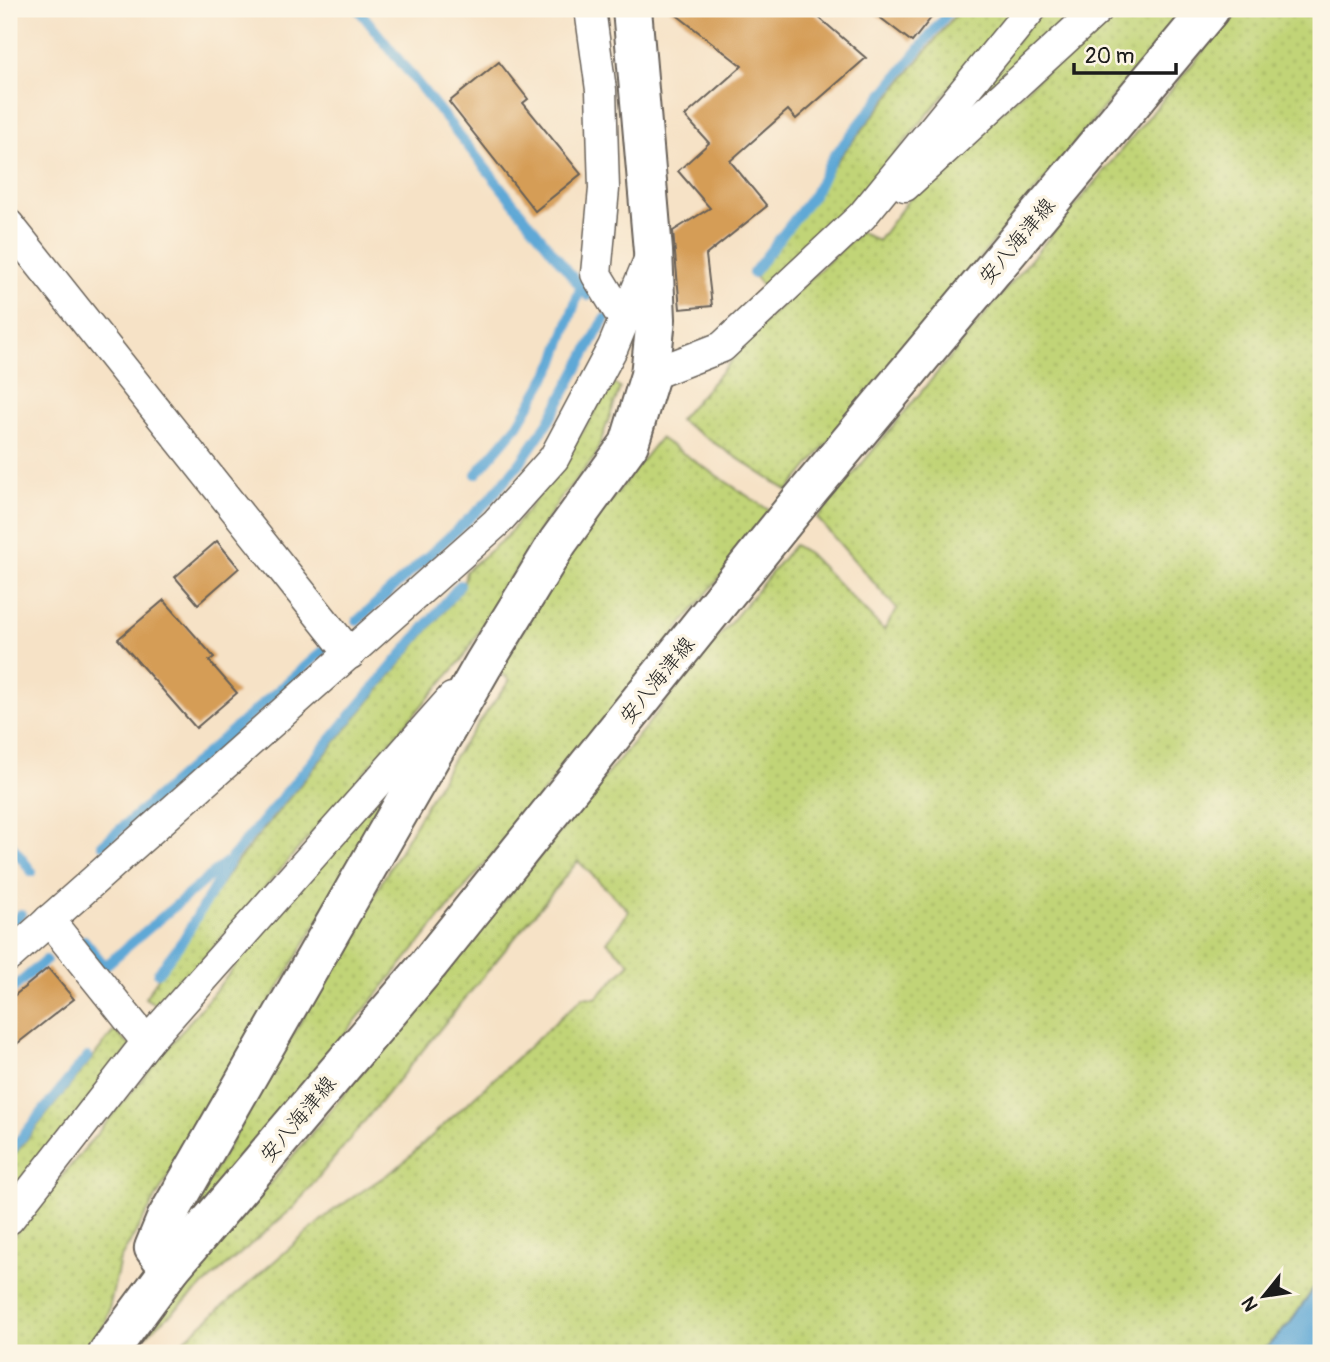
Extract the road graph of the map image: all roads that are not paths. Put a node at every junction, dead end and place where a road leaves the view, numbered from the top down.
1 (590, 9) edge
2 (632, 9) edge
3 (1031, 9) edge
4 (1098, 9) edge
5 (1210, 9) edge
6 (862, 216) junction
7 (9, 225) edge
8 (653, 251) junction
9 (624, 320) junction
10 (650, 375) junction
11 (351, 654) junction
12 (483, 664) junction
13 (49, 920) junction
14 (9, 956) edge
15 (147, 1042) junction
16 (9, 1219) edge
17 (170, 1269) junction
18 (108, 1353) edge

1 - 9 street
2 - 8 main road
3 - 6 street
4 - 6 street
5 - 17 main road, 安八海津線
6 - 10 street
7 - 11 street
8 - 9 street
8 - 10 main road
9 - 11 street
10 - 12 main road
11 - 13 street
12 - 15 street
12 - 17 main road
13 - 14 street
13 - 15 street
15 - 16 street
17 - 18 main road, 安八海津線

